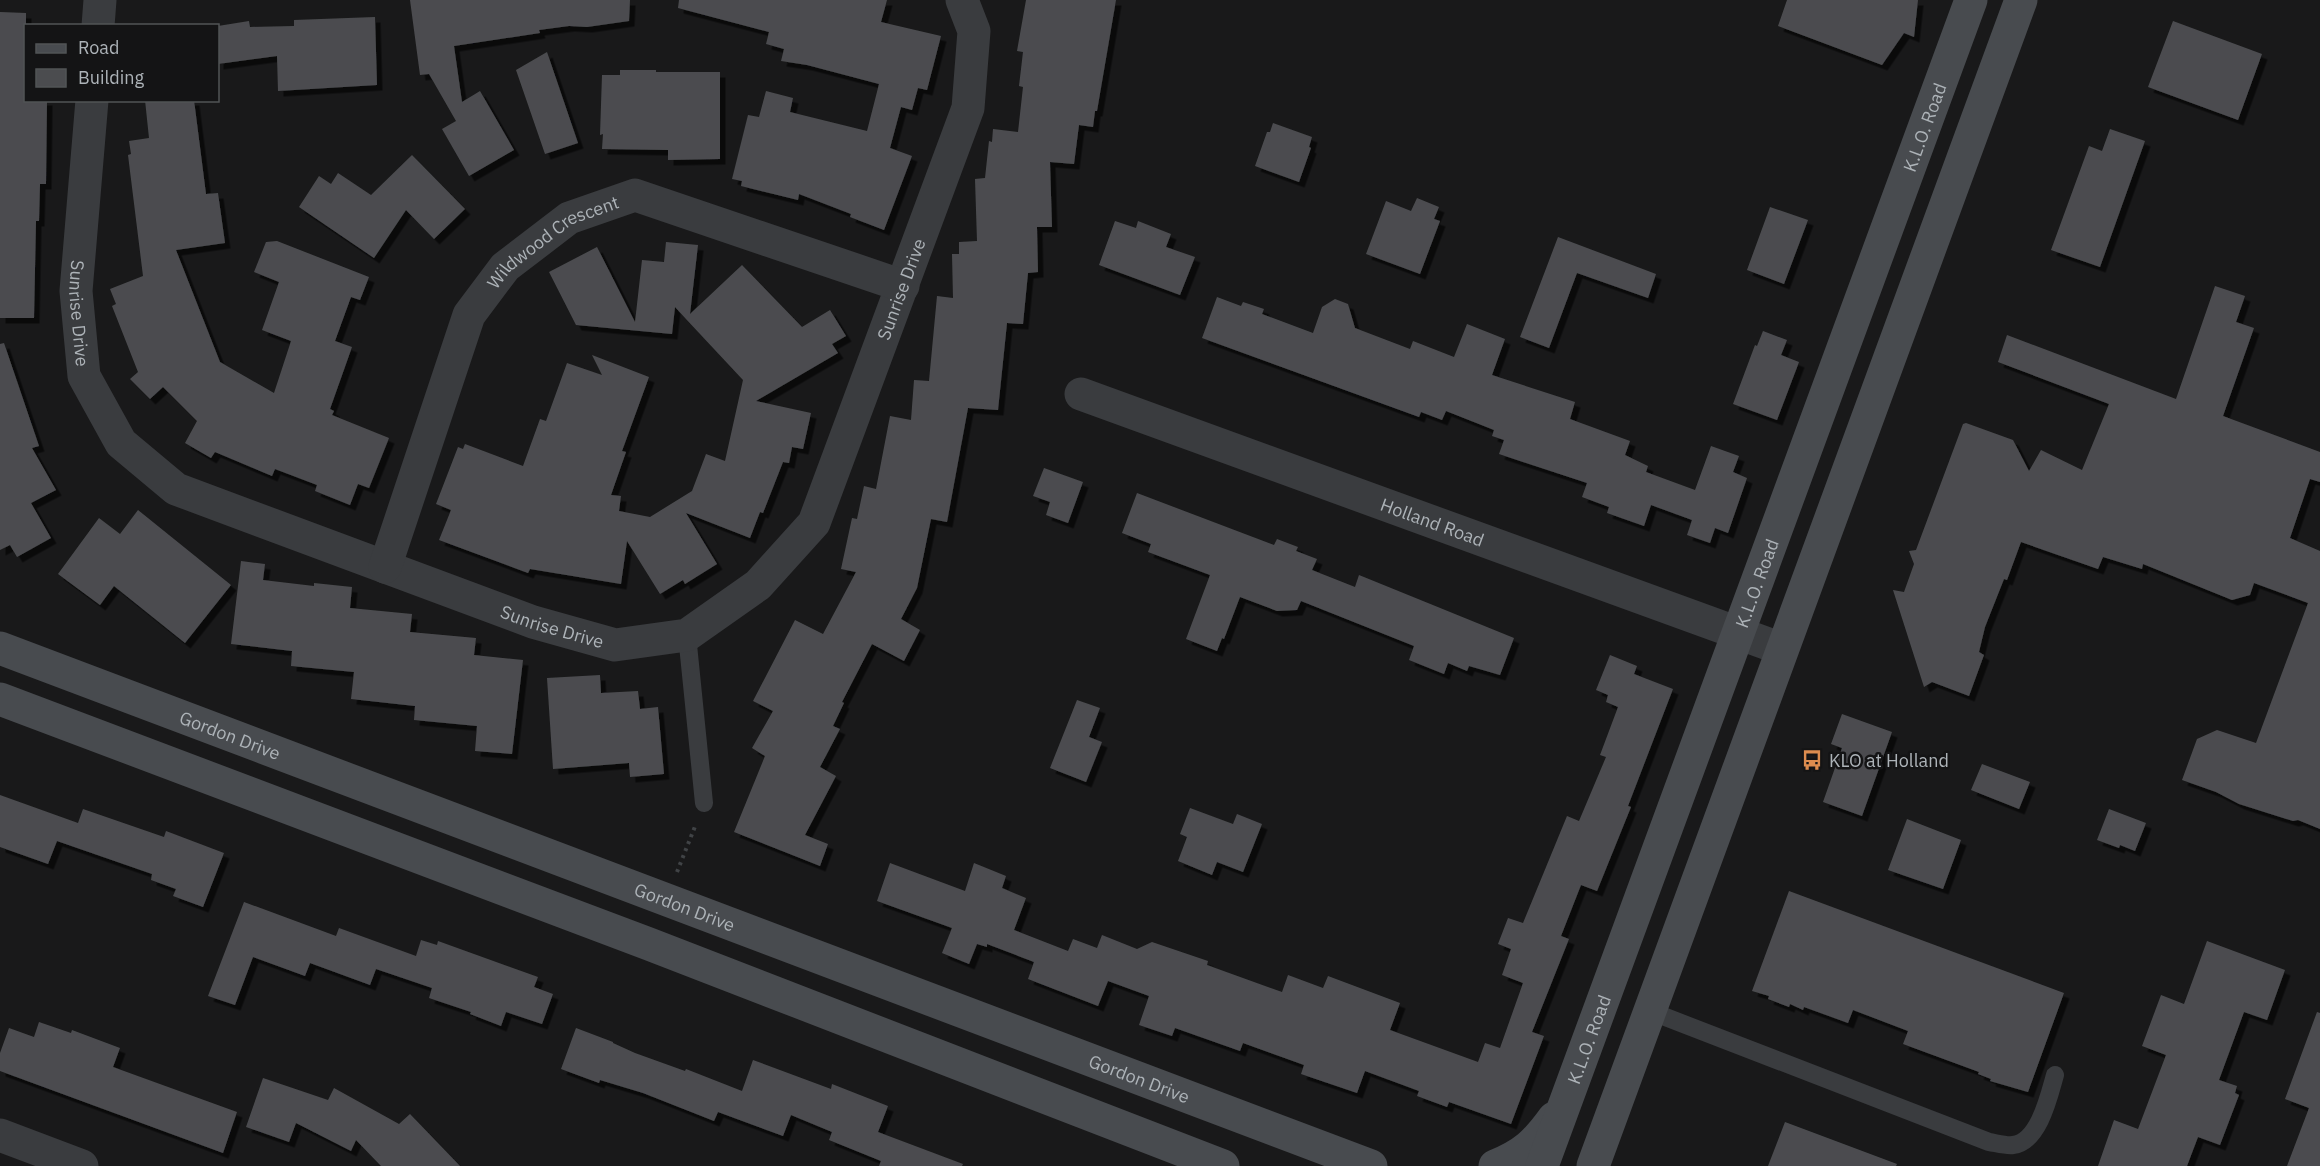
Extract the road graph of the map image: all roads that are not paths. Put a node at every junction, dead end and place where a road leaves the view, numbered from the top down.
1 (100, 0) edge
2 (962, 0) edge
3 (1971, 0) edge
4 (2021, 0) edge
5 (98, 24) edge
6 (92, 102) edge
7 (903, 286) junction
8 (1081, 394) dead end
9 (385, 567) junction
10 (1738, 633) junction
11 (687, 635) junction
12 (0, 648) edge
13 (1782, 649) junction
14 (0, 699) edge
15 (704, 803) dead end
16 (1650, 1011) junction
17 (2055, 1075) dead end
18 (1567, 1100) junction
19 (1612, 1114) junction
20 (0, 1135) edge
21 (82, 1166) edge
22 (1224, 1166) edge
23 (1371, 1166) edge
24 (1495, 1166) edge
25 (1542, 1166) edge
26 (1593, 1166) edge
27 (1621, 1166) edge

1 - 5 street
2 - 7 street, Sunrise Drive
3 - 10 main road, K.L.O. Road
4 - 13 main road
6 - 9 street, Sunrise Drive
7 - 9 street, Wildwood Crescent
7 - 11 street, Sunrise Drive
8 - 10 street, Holland Road
9 - 11 street, Sunrise Drive
10 - 13 street, Holland Road
10 - 18 main road, K.L.O. Road
11 - 15 lane
12 - 23 main road, Gordon Drive
13 - 16 main road
14 - 22 main road
16 - 17 lane
16 - 19 main road
18 - 24 main road
18 - 25 main road, K.L.O. Road
19 - 26 main road
19 - 27 main road
20 - 21 street

